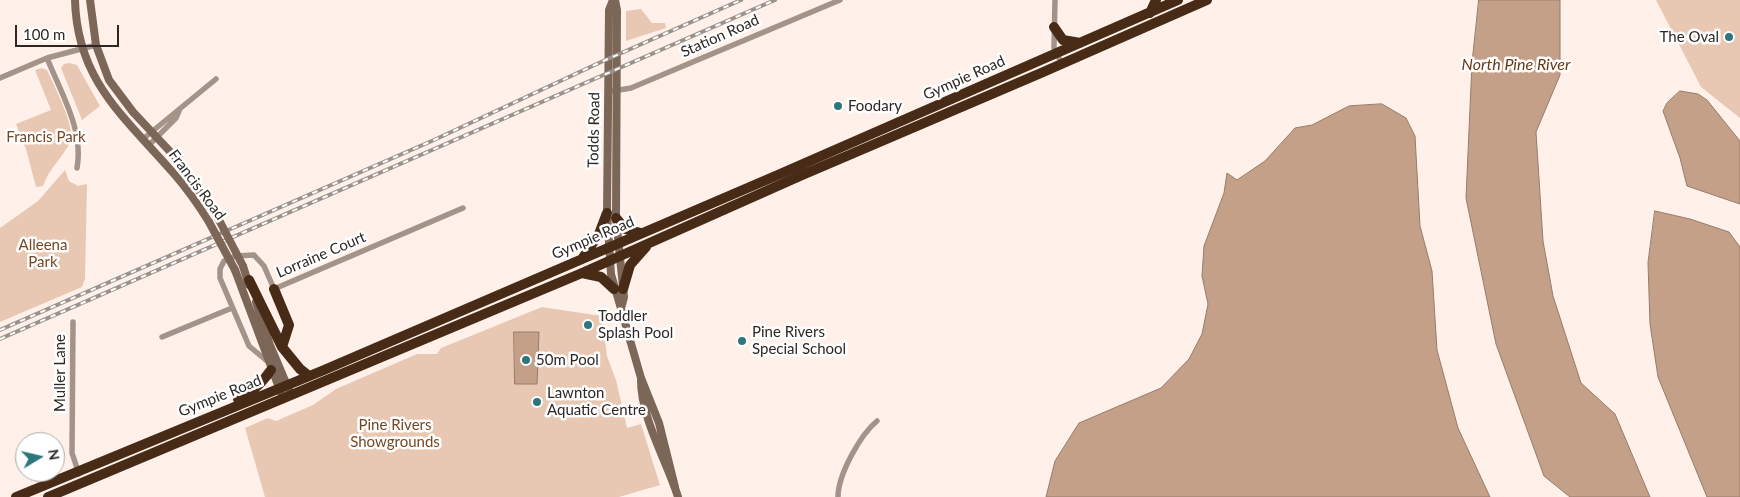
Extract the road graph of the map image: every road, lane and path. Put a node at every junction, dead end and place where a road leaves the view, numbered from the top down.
1 (75, 0) edge
2 (90, 0) edge
3 (614, 0) edge
4 (840, 0) edge
5 (1055, 0) edge
6 (1156, 0) edge
7 (1178, 0) edge
8 (1207, 0) edge
9 (1184, 7) edge
10 (1150, 12) junction
11 (1054, 27) junction
12 (1080, 44) junction
13 (96, 45) junction
14 (81, 48) junction
15 (1056, 54) junction
16 (47, 58) junction
17 (1062, 64) junction
18 (0, 78) edge
19 (216, 79) dead end
20 (612, 91) junction
21 (155, 134) junction
22 (146, 142) junction
23 (77, 168) dead end
24 (463, 208) dead end
25 (611, 216) junction
26 (642, 234) junction
27 (648, 244) junction
28 (614, 246) junction
29 (582, 259) junction
30 (614, 259) junction
31 (582, 273) junction
32 (249, 280) junction
33 (274, 289) junction
34 (618, 289) junction
35 (232, 308) junction
36 (73, 322) dead end
37 (162, 338) dead end
38 (282, 347) junction
39 (269, 365) junction
40 (309, 376) junction
41 (283, 387) junction
42 (288, 398) junction
43 (227, 409) junction
44 (877, 421) dead end
45 (78, 471) junction
46 (83, 482) junction
47 (16, 497) edge
48 (48, 497) edge
49 (678, 497) edge
50 (838, 497) edge

1 - 14 main road, Francis Road
2 - 13 main road, Francis Road
3 - 20 main road, Todds Road
4 - 20 street, Station Road
5 - 11 street
6 - 10 highway
7 - 9 street
7 - 10 highway, Gympie Road
8 - 9 highway, Gympie Road
9 - 17 highway, Gympie Road
10 - 12 highway, Gympie Road
11 - 12 highway
11 - 15 street
12 - 15 highway, Gympie Road
13 - 14 street
13 - 21 main road, Francis Road
14 - 16 street
14 - 22 main road, Francis Road
15 - 17 street
15 - 26 highway, Gympie Road
16 - 18 street
16 - 23 street
17 - 27 highway, Gympie Road
19 - 21 street
20 - 25 main road, Todds Road
21 - 22 street
21 - 32 main road, Francis Road, bridge
22 - 39 main road, Francis Road, bridge
24 - 33 street, Lorraine Court
25 - 26 highway
25 - 28 main road, Todds Road
25 - 29 highway
26 - 28 highway, Gympie Road
27 - 30 highway, Gympie Road
27 - 34 highway
28 - 29 highway, Gympie Road
28 - 30 main road, Todds Road
29 - 40 highway, Gympie Road
30 - 31 highway, Gympie Road
30 - 34 main road, Todds Road
31 - 34 highway
31 - 42 highway, Gympie Road
32 - 38 highway
32 - 41 main road, Francis Road
33 - 35 street, Lorraine Court
33 - 38 highway
34 - 49 main road, Todds Road
35 - 37 street
35 - 39 street, Lorraine Court
36 - 45 street, Muller Lane
38 - 40 highway
39 - 41 main road, Francis Road
39 - 43 highway
40 - 41 highway, Gympie Road
41 - 42 main road, Francis Road
41 - 43 highway, Gympie Road
42 - 46 highway, Gympie Road
43 - 45 highway, Gympie Road
44 - 50 street
45 - 46 street, Muller Lane
45 - 47 highway, Gympie Road
46 - 48 highway, Gympie Road

